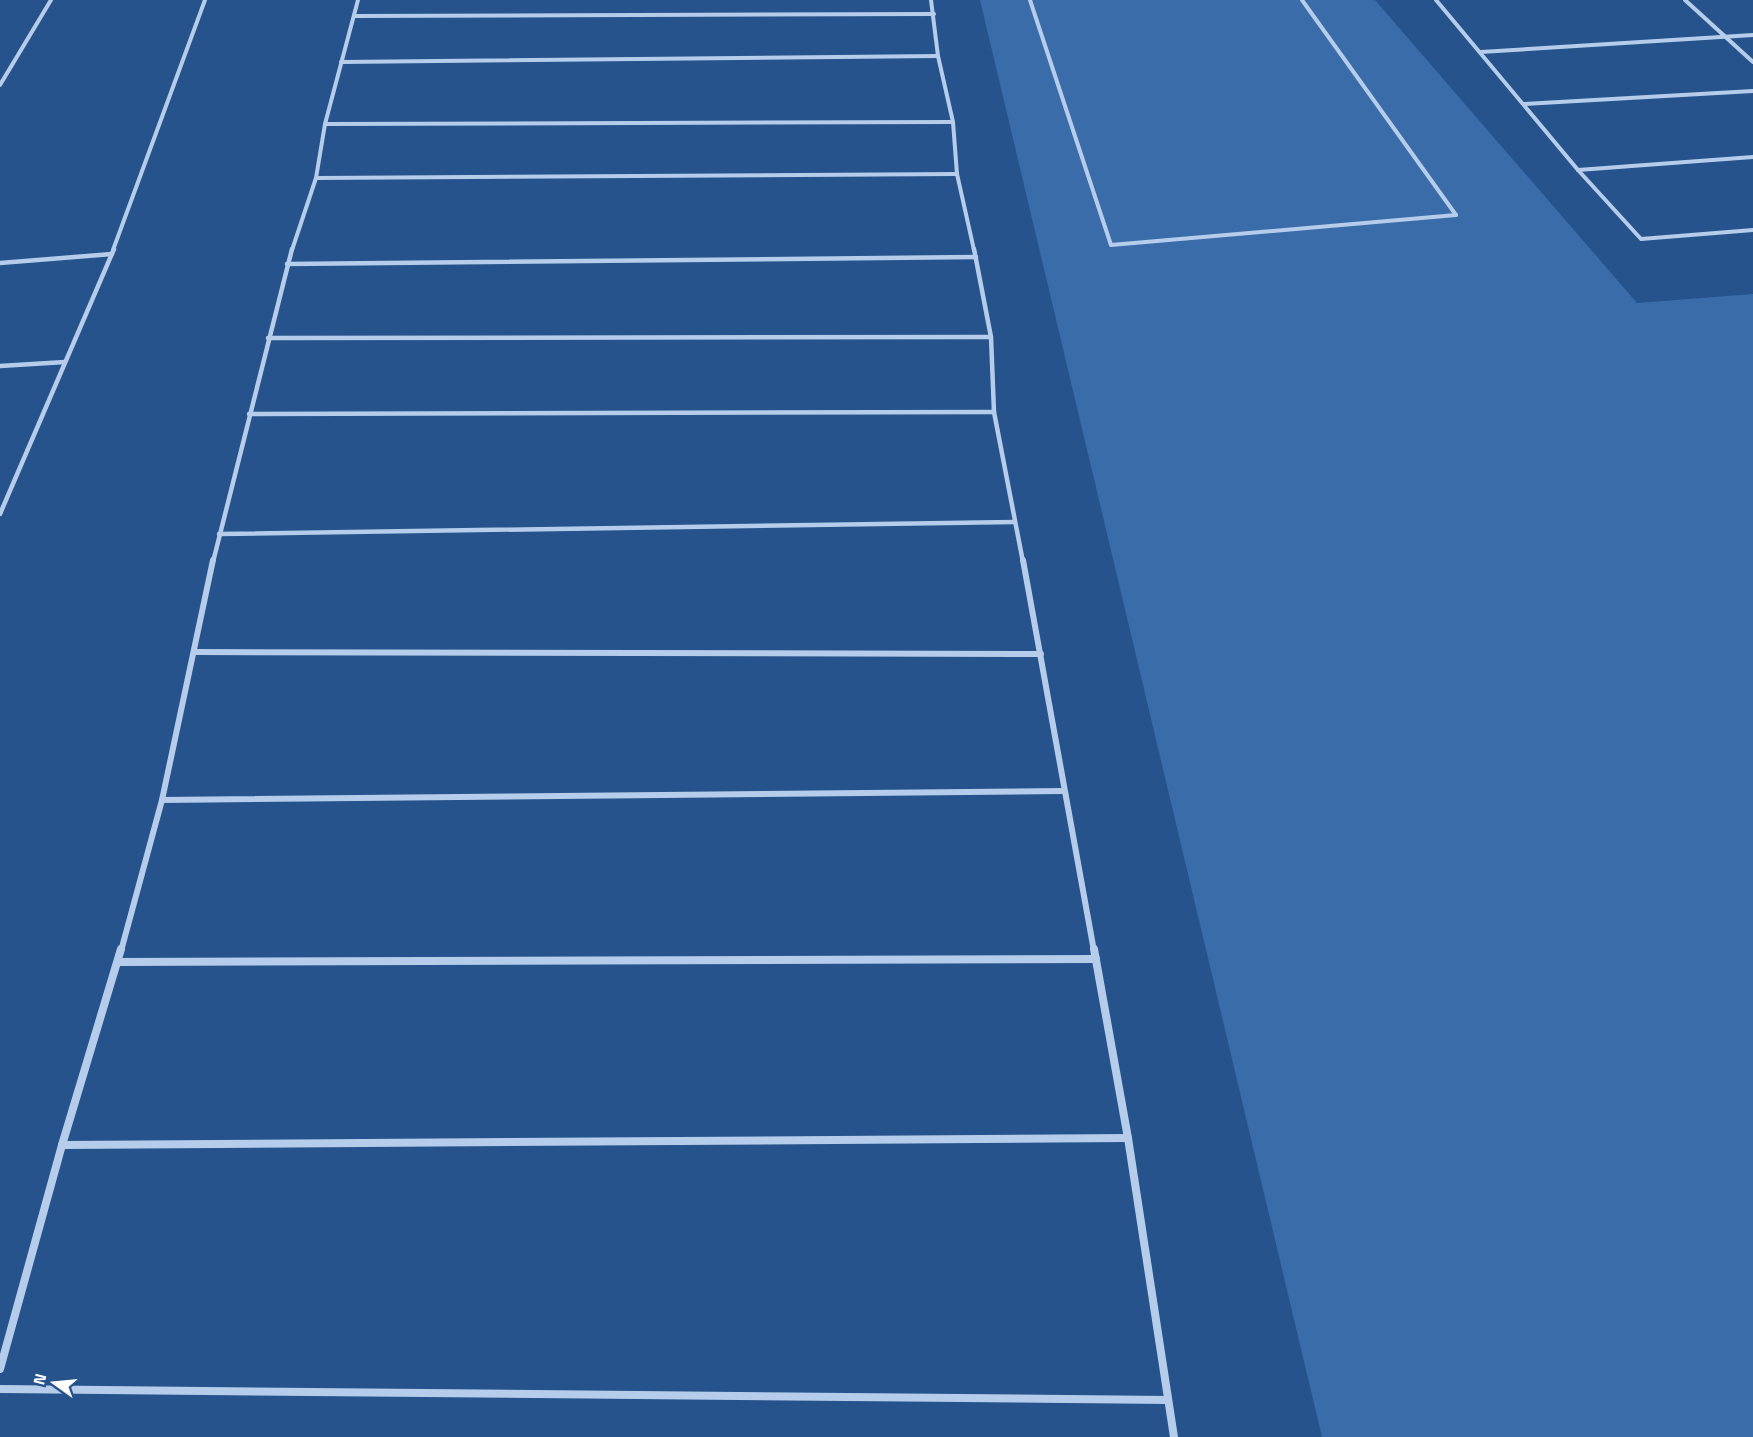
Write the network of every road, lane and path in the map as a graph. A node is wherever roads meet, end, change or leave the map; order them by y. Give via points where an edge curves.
1 (51, 0) edge
2 (205, 0) edge
3 (358, 0) edge
4 (931, 0) edge
5 (1030, 0) edge
6 (1302, 0) edge
7 (1436, 0) edge
8 (1684, 0) edge
9 (933, 14) junction
10 (354, 16) junction
11 (1753, 35) edge
12 (1724, 36) junction
13 (1481, 52) junction
14 (938, 56) junction
15 (341, 62) junction
16 (1753, 62) edge
17 (0, 85) edge
18 (1753, 91) edge
19 (1524, 104) junction
20 (953, 122) junction
21 (325, 124) junction
22 (1753, 157) edge
23 (1578, 170) junction
24 (957, 174) junction
25 (316, 178) junction
26 (1753, 230) edge
27 (112, 254) junction
28 (976, 256) junction
29 (0, 262) edge
30 (287, 264) junction
31 (991, 337) junction
32 (268, 338) junction
33 (65, 362) junction
34 (0, 366) edge
35 (994, 412) junction
36 (249, 414) junction
37 (2, 502) edge
38 (0, 514) edge
39 (1014, 522) junction
40 (219, 534) junction
41 (195, 651) junction
42 (1041, 654) junction
43 (1064, 790) junction
44 (162, 800) junction
45 (1096, 958) junction
46 (118, 962) junction
47 (1128, 1138) junction
48 (62, 1145) junction
49 (0, 1370) edge
50 (0, 1389) edge
51 (1168, 1400) junction
52 (1174, 1437) edge

1 - 17 street
2 - 27 street
3 - 10 street
4 - 9 street
5 - 6 street via 1111,245 1456,215
7 - 13 street
8 - 12 street
9 - 10 street
9 - 14 street
10 - 15 street
11 - 12 street
12 - 13 street
12 - 16 street
13 - 19 street
14 - 15 street
14 - 20 street
15 - 21 street
18 - 19 street
19 - 23 street
20 - 21 street
20 - 24 street
21 - 25 street
22 - 23 street
23 - 26 street via 1641,239
24 - 25 street
24 - 28 street
25 - 30 street
27 - 29 street
27 - 33 street
28 - 30 street
28 - 31 street
30 - 32 street
31 - 32 street
31 - 35 street
32 - 36 street
33 - 34 street
33 - 37 street
35 - 36 street
35 - 39 street
36 - 40 street
37 - 38 street
39 - 40 street
39 - 42 street
40 - 41 street
41 - 42 street
41 - 44 street
42 - 43 street
43 - 44 street
43 - 45 street
44 - 46 street
45 - 46 street
45 - 47 street
46 - 48 street
47 - 48 street
47 - 51 street
48 - 49 street
50 - 51 street
51 - 52 street

